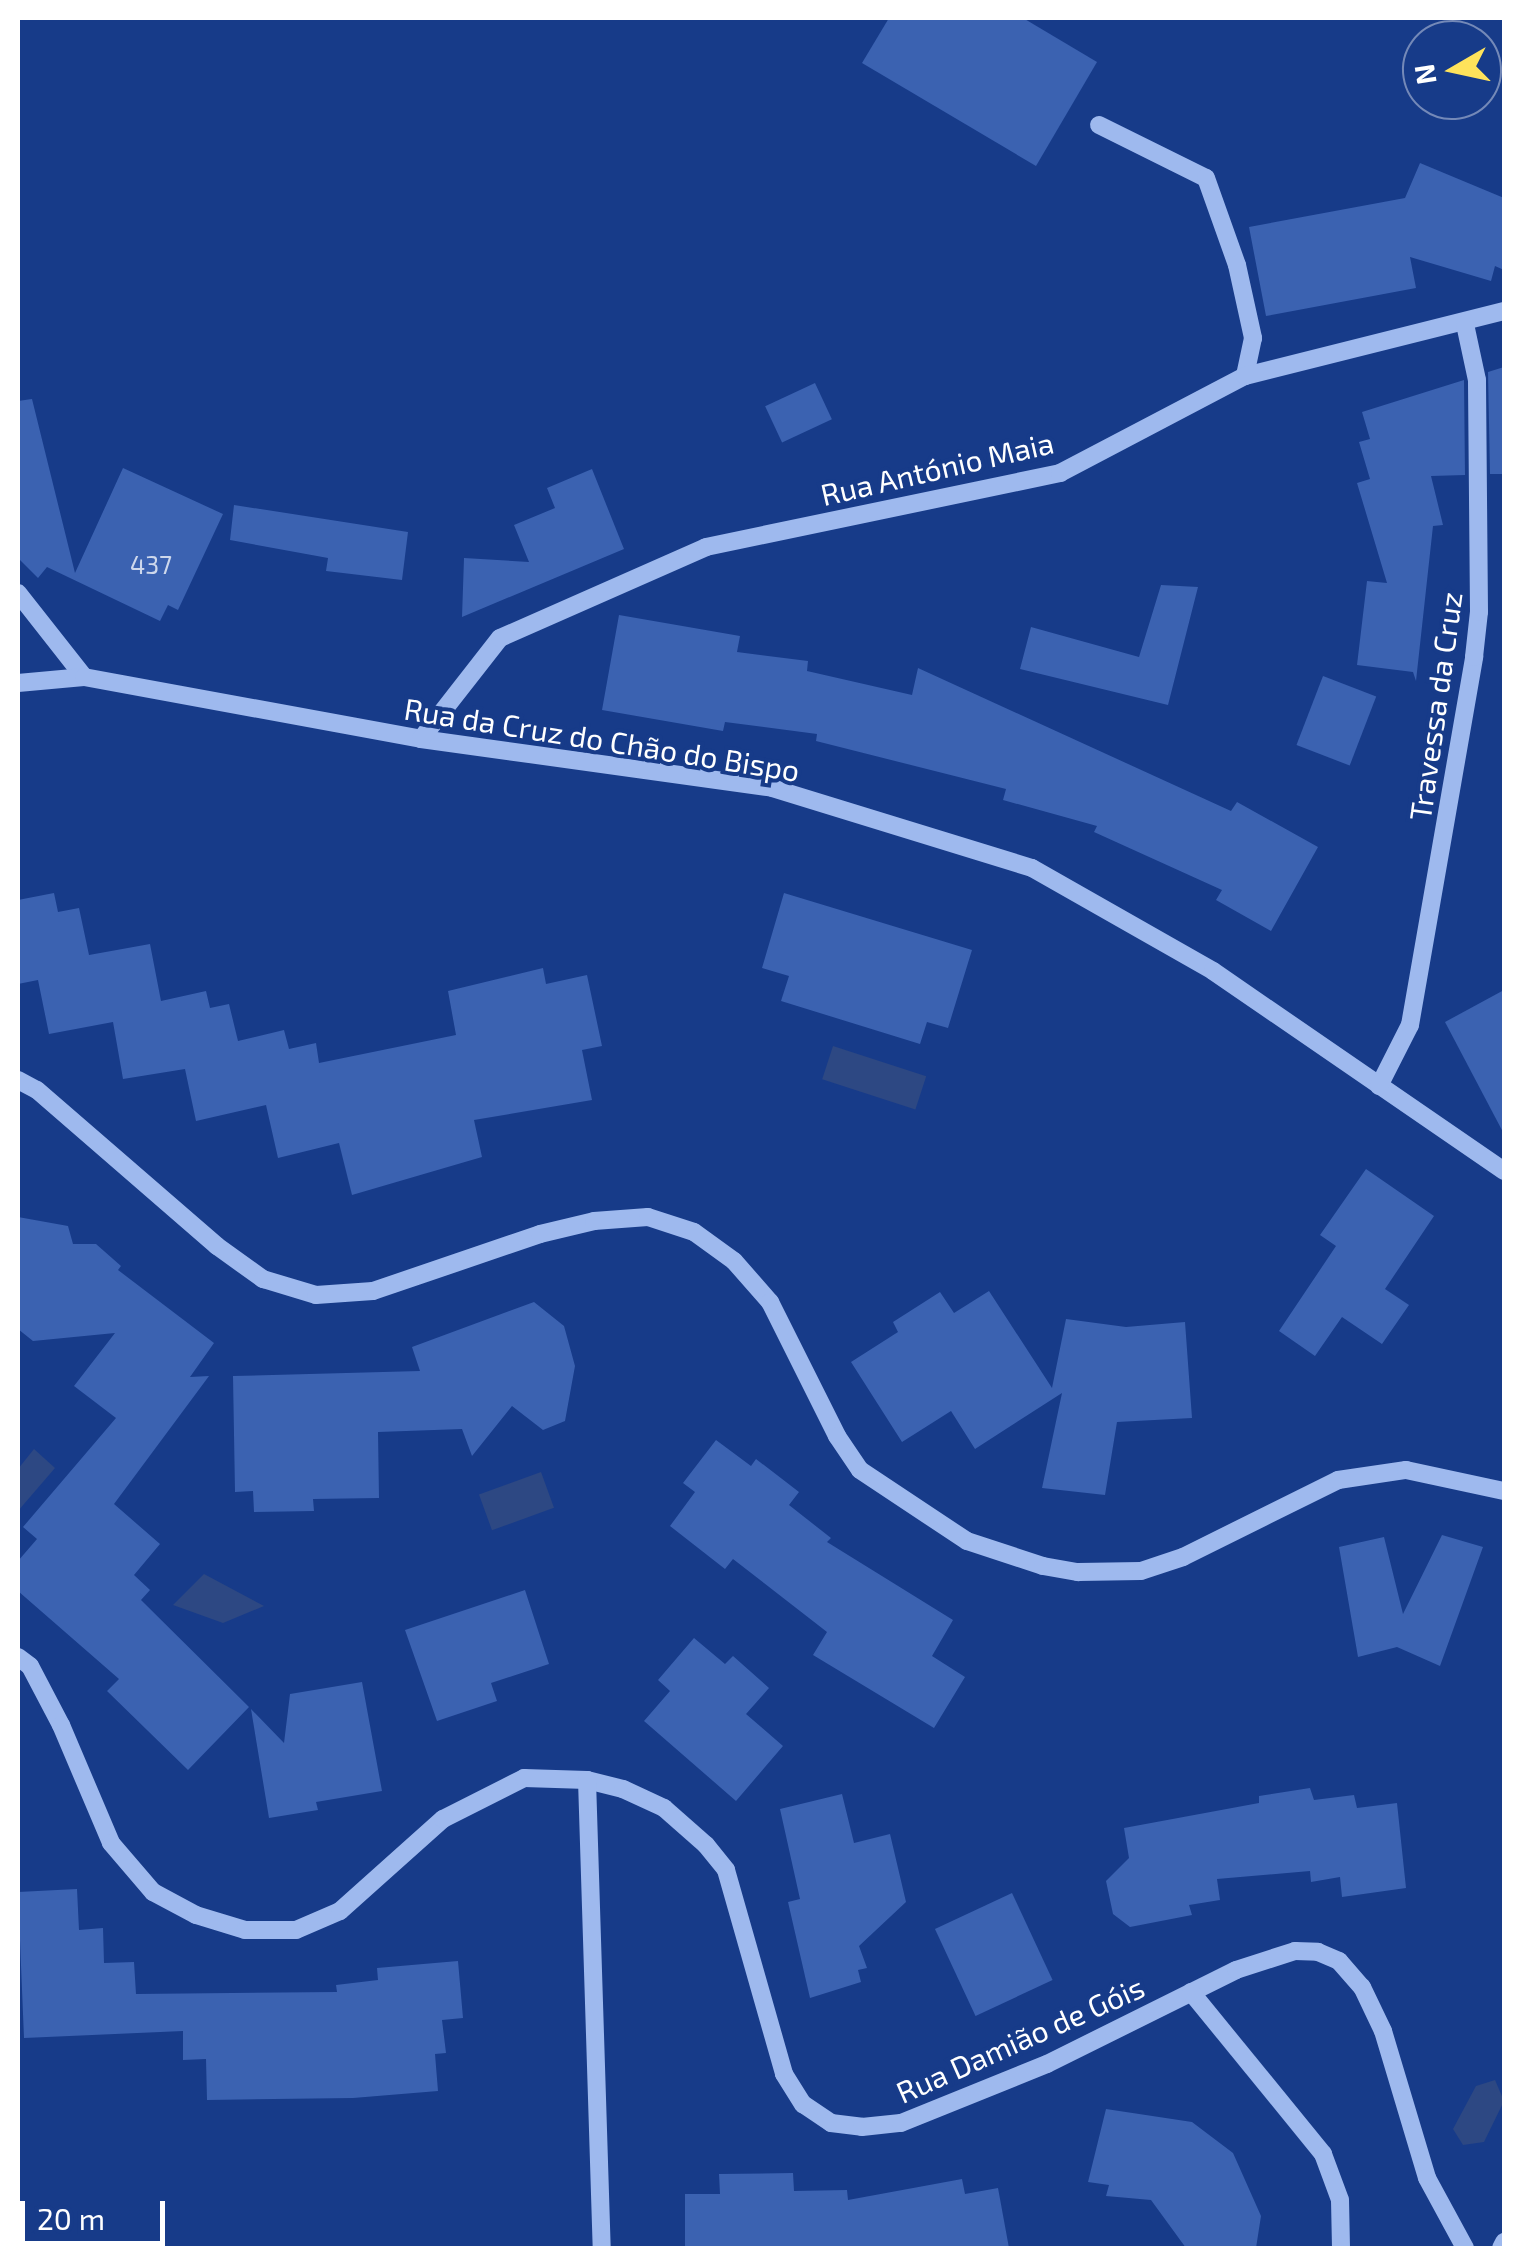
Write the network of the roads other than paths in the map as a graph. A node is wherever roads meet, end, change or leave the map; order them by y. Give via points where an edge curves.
1 (1099, 125) dead end
2 (1504, 311) edge
3 (1466, 324) junction
4 (1245, 376) junction
5 (18, 594) edge
6 (84, 677) junction
7 (18, 683) edge
8 (421, 738) junction
9 (18, 1080) edge
10 (1379, 1086) junction
11 (1504, 1171) edge
12 (1504, 1490) edge
13 (18, 1657) edge
14 (586, 1780) junction
15 (1191, 1992) junction
16 (602, 2248) edge
17 (1341, 2248) edge
18 (1465, 2248) edge

1 - 4 street via 1206,178 1237,265 1253,338
2 - 3 street, Rua António Maia
3 - 4 street, Rua António Maia
3 - 10 street, Travessa da Cruz via 1477,380 1476,642 1410,1025
4 - 8 street, Rua António Maia via 1060,473 706,547 500,638
5 - 6 street
6 - 7 street, Rua da Cruz do Chão do Bispo
6 - 8 street, Rua da Cruz do Chão do Bispo
8 - 10 street, Rua da Cruz do Chão do Bispo via 772,788 1032,868 1213,970
9 - 12 street via 232,1257 263,1279 316,1295 374,1291 594,1222 648,1216 694,1232 734,1260 770,1302 836,1436 860,1470 968,1541 1043,1566 1141,1571 1183,1558 1338,1480 1406,1470
10 - 11 street, Rua da Cruz do Chão do Bispo
13 - 14 street, Rua Damião de Góis via 30,1666 61,1724 111,1843 153,1892 245,1930 296,1930 340,1911 442,1820 524,1778
14 - 15 street, Rua Damião de Góis via 664,1808 726,1870 784,2074 803,2104 831,2123 901,2123 1047,2064
14 - 16 street
15 - 17 street via 1324,2154 1340,2200
15 - 18 street, Rua Damião de Góis via 1295,1951 1338,1961 1362,1987 1383,2031 1427,2178

